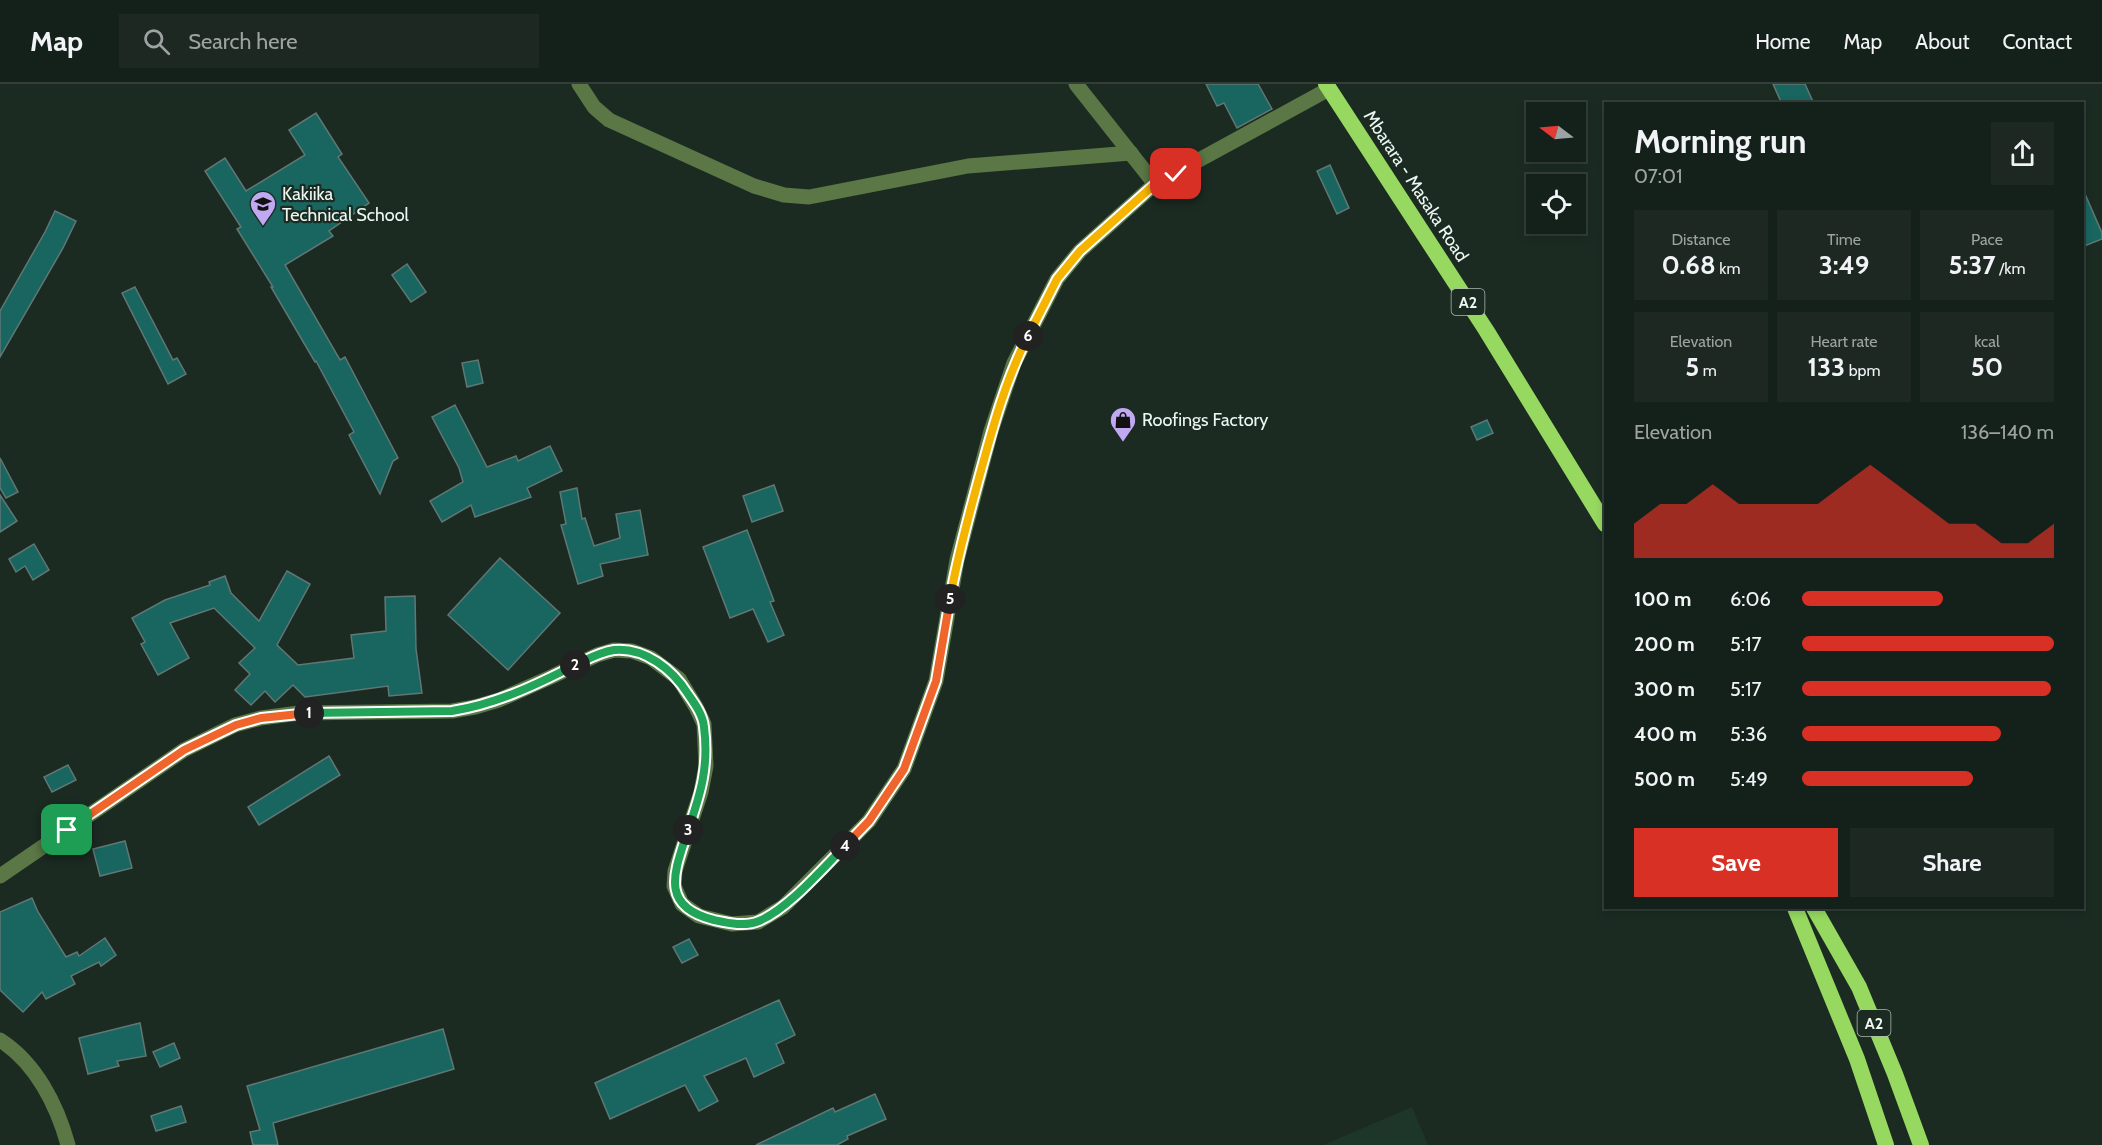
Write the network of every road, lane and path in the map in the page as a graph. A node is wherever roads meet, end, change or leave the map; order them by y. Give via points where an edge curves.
1 (579, 84) edge
2 (1076, 84) edge
3 (1328, 87) edge
4 (1131, 153) junction
5 (1155, 184) junction
6 (1604, 522) edge
7 (0, 876) edge
8 (1795, 909) edge
9 (1815, 909) edge
10 (0, 1040) edge
11 (68, 1145) edge
12 (1886, 1145) edge
13 (1921, 1145) edge

1 - 4 street via 594,107 609,120 754,186 784,195 808,197 968,166
2 - 4 street
3 - 5 street
3 - 6 highway, Mbarara - Masaka Road / A2 via 1486,330
4 - 5 street
5 - 7 street via 1080,251 1057,279 1014,363 957,560 936,681 904,769 869,821 783,907 758,922 732,924 699,916 682,904 674,886 675,871 701,792 706,766 704,724 679,679 651,658 632,651 614,650 597,655 475,707 452,711 299,713 236,725 184,750
8 - 12 highway, A2 via 1857,1059
9 - 13 highway, A2 via 1859,987
10 - 11 street via 15,1049 45,1087

